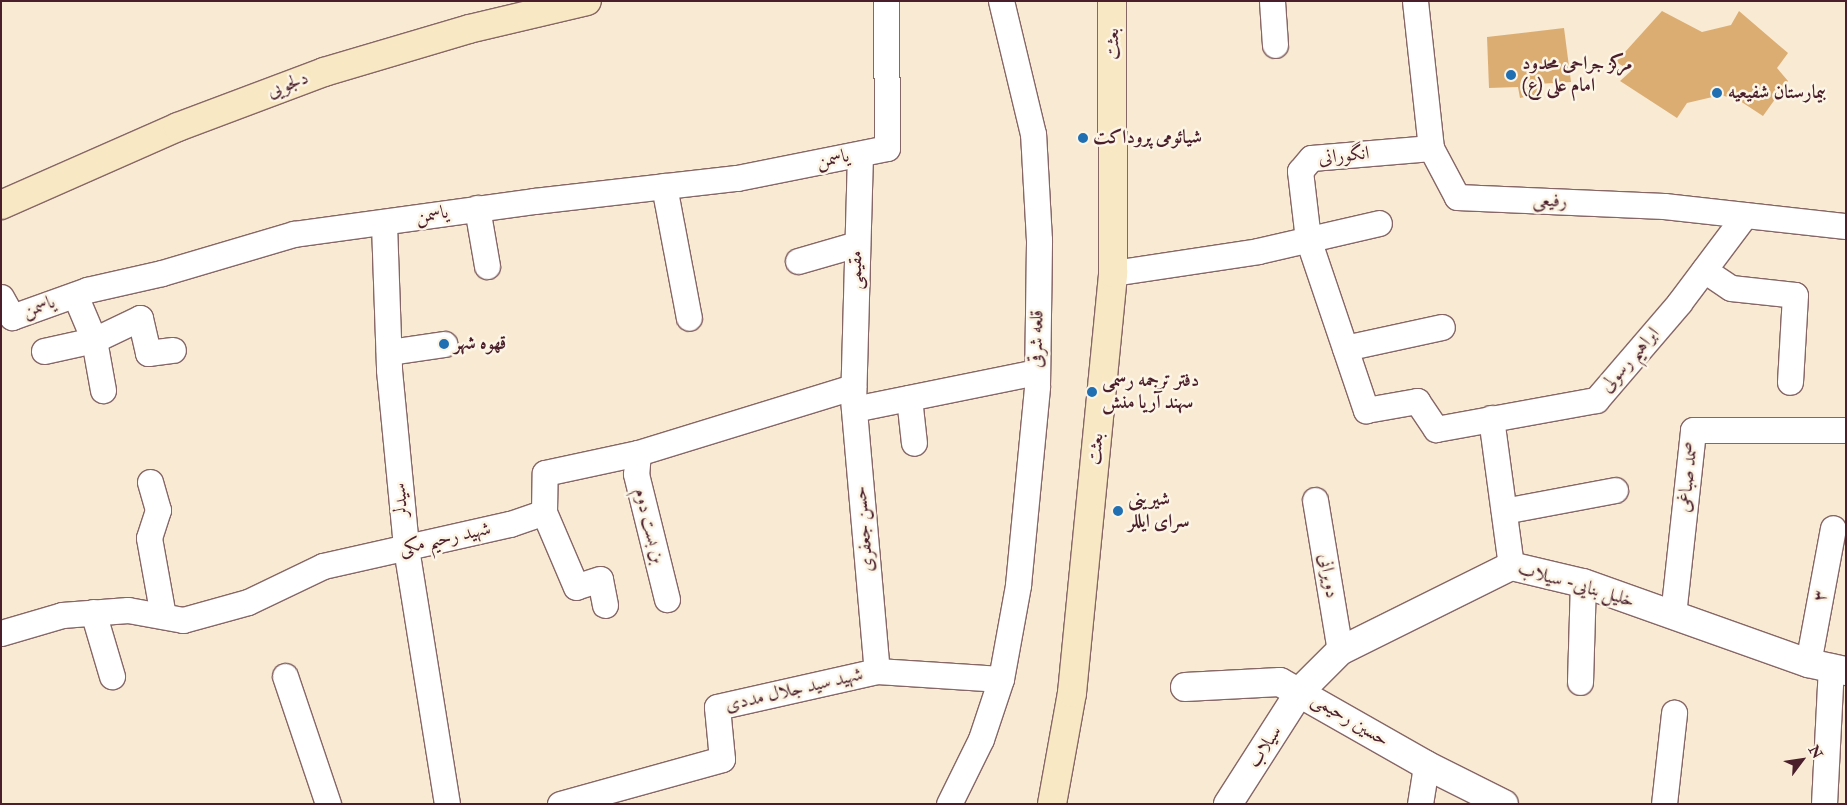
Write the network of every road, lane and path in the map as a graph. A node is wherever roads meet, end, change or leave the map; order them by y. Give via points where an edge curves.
1 (588, 1) edge
2 (886, 1) edge
3 (1001, 1) edge
4 (1112, 1) edge
5 (1272, 1) edge
6 (1415, 1) edge
7 (1275, 45) dead end
8 (1431, 148) junction
9 (860, 154) junction
10 (664, 186) junction
11 (1, 205) edge
12 (477, 208) junction
13 (1745, 215) junction
14 (1379, 222) dead end
15 (384, 224) junction
16 (1846, 226) edge
17 (1308, 239) junction
18 (857, 244) junction
19 (798, 261) dead end
20 (487, 266) dead end
21 (1704, 270) junction
22 (1113, 273) junction
23 (74, 295) junction
24 (5, 311) edge
25 (689, 318) dead end
26 (1442, 327) dead end
27 (94, 340) junction
28 (444, 344) dead end
29 (1345, 348) junction
30 (173, 350) dead end
31 (44, 351) dead end
32 (389, 352) junction
33 (1036, 372) junction
34 (1790, 382) dead end
35 (103, 390) dead end
36 (854, 398) junction
37 (909, 398) junction
38 (1491, 418) junction
39 (1436, 429) joint
40 (1846, 430) edge
41 (914, 443) dead end
42 (638, 453) junction
43 (150, 482) dead end
44 (1615, 490) dead end
45 (1315, 500) dead end
46 (1504, 511) junction
47 (544, 512) junction
48 (1833, 528) dead end
49 (406, 548) junction
50 (1511, 566) junction
51 (1583, 583) junction
52 (667, 599) dead end
53 (605, 605) dead end
54 (93, 612) junction
55 (1673, 614) junction
56 (162, 616) junction
57 (1, 633) edge
58 (1340, 651) junction
59 (1828, 668) edge
60 (877, 671) junction
61 (112, 676) dead end
62 (285, 676) dead end
63 (1001, 679) junction
64 (1580, 682) dead end
65 (1185, 687) dead end
66 (1301, 690) junction
67 (1674, 713) dead end
68 (1426, 765) junction
69 (1468, 795) edge
70 (613, 797) edge
71 (328, 804) edge
72 (447, 804) edge
73 (560, 804) edge
74 (949, 804) edge
75 (1052, 804) edge
76 (1228, 804) edge
77 (1420, 804) edge
78 (1504, 804) edge
79 (1664, 804) edge
80 (1824, 804) edge

1 - 11 main road, دلجویی via 469,29 324,72 178,127
2 - 9 street, یاسمن via 887,148
3 - 33 street, قلعه شرقی via 1033,134 1038,240
4 - 22 main road, بعثت
5 - 7 street
6 - 8 street, رفیعی
8 - 13 street, رفیعی via 1457,197 1664,206
8 - 17 street, انگورانی via 1311,158 1300,171
9 - 10 street, یاسمن via 737,178
9 - 18 street, مقیمی
10 - 12 street, یاسمن
10 - 25 street
12 - 15 street, یاسمن
12 - 20 street
13 - 16 street, رفیعی
13 - 21 street, ابراهیم رسولی
14 - 17 street
15 - 23 street, یاسمن via 294,234
15 - 32 street, سیدلر
17 - 22 street via 1258,251
17 - 29 street, انگورانی
18 - 19 street
18 - 36 street, مقیمی
21 - 34 street via 1731,288 1795,295
21 - 38 street, ابراهیم رسولی via 1596,400
22 - 75 main road, بعثت via 1072,693
23 - 24 street, یاسمن
23 - 27 street
26 - 29 street
27 - 30 street via 140,318 148,352
27 - 31 street
27 - 35 street
28 - 32 street
29 - 39 street, انگورانی via 1366,410 1417,402
32 - 49 street, سیدلر
33 - 37 street
33 - 63 street, قلعه شرقی via 1018,585
36 - 37 street
36 - 42 street
36 - 60 street, حسن جعفری
37 - 41 street
38 - 39 street, ابراهیم رسولی
38 - 46 street
40 - 55 street, صمد صباغی via 1693,430
42 - 47 street via 545,473
42 - 52 street, بن بست دوم via 636,474
43 - 56 street via 158,510 149,538
44 - 46 street
45 - 58 street, دویرانی
46 - 50 street
47 - 49 street, شهید رحیم مکی via 510,524
47 - 53 street via 576,587 600,578
48 - 59 street, ۳
49 - 56 street, شهید رحیم مکی via 323,566 248,602 183,620
49 - 72 street, سیدلر
50 - 51 street, خلیل بنایی- سیلاب
50 - 58 street, خلیل بنایی- سیلاب
51 - 55 street, خلیل بنایی- سیلاب
51 - 64 street
54 - 56 street, شهید رحیم مکی via 128,610
54 - 57 street, شهید رحیم مکی via 62,615
54 - 61 street
55 - 59 street, خلیل بنایی- سیلاب
58 - 66 street, خلیل بنایی- سیلاب
59 - 80 street, ۳
60 - 63 street, شهید سید جلال مددی
60 - 70 street, شهید سید جلال مددی via 717,707 722,759
62 - 71 street
63 - 74 street, قلعه شرقی via 980,739
65 - 66 street, حسین رحیمی via 1280,682
66 - 68 street, حسین رحیمی
66 - 76 street, سیلاب
67 - 79 street
68 - 69 street, حسین رحیمی
68 - 77 street
69 - 78 street, حسین رحیمی
70 - 73 street, شهید سید جلال مددی

